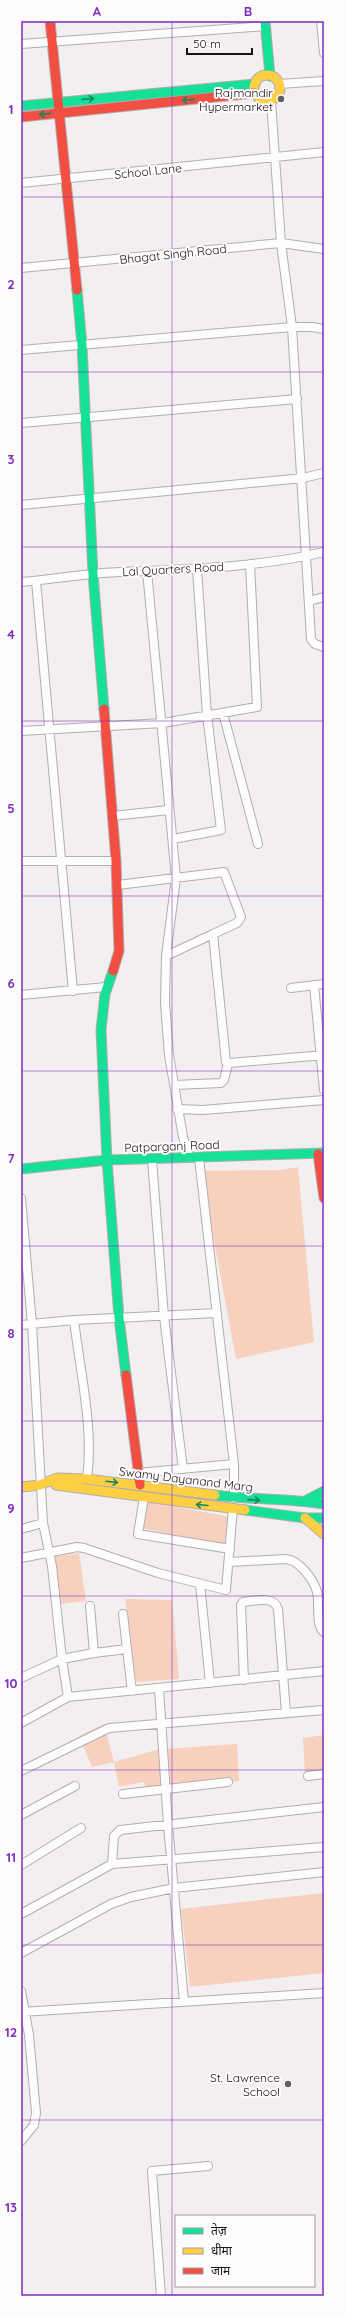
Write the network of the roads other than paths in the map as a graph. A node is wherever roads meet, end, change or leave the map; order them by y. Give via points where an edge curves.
1 (50, 21) edge
2 (321, 21) edge
3 (266, 24) edge
4 (52, 42) junction
5 (21, 44) edge
6 (324, 53) edge
7 (270, 76) junction
8 (324, 81) edge
9 (279, 84) junction
10 (255, 88) junction
11 (271, 101) junction
12 (58, 102) junction
13 (21, 106) edge
14 (59, 112) junction
15 (21, 117) edge
16 (324, 152) edge
17 (275, 157) junction
18 (67, 179) junction
19 (21, 183) edge
20 (281, 243) junction
21 (324, 249) edge
22 (74, 263) junction
23 (21, 268) edge
24 (292, 327) junction
25 (324, 329) edge
26 (82, 345) junction
27 (21, 350) edge
28 (297, 399) junction
29 (85, 417) junction
30 (21, 423) edge
31 (324, 474) edge
32 (303, 478) junction
33 (89, 498) junction
34 (21, 505) edge
35 (324, 552) edge
36 (306, 556) junction
37 (250, 564) junction
38 (197, 569) junction
39 (146, 571) junction
40 (93, 574) junction
41 (36, 581) junction
42 (21, 582) edge
43 (324, 598) edge
44 (309, 601) junction
45 (324, 647) edge
46 (224, 713) junction
47 (207, 715) junction
48 (163, 723) junction
49 (106, 726) junction
50 (50, 728) junction
51 (21, 731) edge
52 (168, 810) junction
53 (112, 816) junction
54 (173, 839) junction
55 (258, 844) dead end
56 (21, 861) edge
57 (61, 861) junction
58 (116, 861) junction
59 (176, 878) junction
60 (118, 885) junction
61 (213, 934) junction
62 (166, 956) junction
63 (324, 984) edge
64 (314, 985) junction
65 (106, 988) junction
66 (291, 988) dead end
67 (73, 991) junction
68 (21, 995) edge
69 (322, 1056) edge
70 (228, 1063) junction
71 (174, 1086) junction
72 (324, 1090) edge
73 (324, 1100) edge
74 (177, 1109) junction
75 (321, 1153) edge
76 (194, 1158) junction
77 (152, 1159) junction
78 (107, 1160) junction
79 (21, 1169) edge
80 (21, 1198) edge
81 (324, 1198) edge
82 (216, 1313) junction
83 (164, 1317) junction
84 (120, 1318) junction
85 (74, 1320) junction
86 (32, 1324) junction
87 (21, 1325) edge
88 (234, 1464) junction
89 (183, 1469) junction
90 (138, 1472) junction
91 (87, 1479) junction
92 (43, 1484) junction
93 (140, 1485) junction
94 (21, 1487) edge
95 (324, 1491) edge
96 (144, 1497) junction
97 (234, 1498) junction
98 (305, 1501) junction
99 (324, 1504) edge
100 (233, 1508) junction
101 (305, 1518) junction
102 (324, 1518) edge
103 (43, 1523) junction
104 (21, 1530) edge
105 (324, 1534) edge
106 (230, 1549) junction
107 (49, 1554) junction
108 (21, 1558) edge
109 (230, 1562) junction
110 (200, 1584) junction
111 (90, 1606) dead end
112 (123, 1614) dead end
113 (324, 1632) edge
114 (127, 1649) junction
115 (94, 1653) junction
116 (62, 1659) junction
117 (324, 1671) edge
118 (283, 1675) junction
119 (21, 1678) edge
120 (244, 1680) junction
121 (210, 1684) junction
122 (159, 1689) junction
123 (132, 1691) junction
124 (68, 1698) junction
125 (324, 1710) edge
126 (286, 1713) junction
127 (162, 1722) junction
128 (21, 1723) edge
129 (21, 1772) edge
130 (324, 1774) edge
131 (308, 1776) dead end
132 (228, 1782) dead end
133 (75, 1786) dead end
134 (166, 1790) junction
135 (123, 1794) dead end
136 (324, 1807) edge
137 (21, 1814) edge
138 (168, 1825) junction
139 (81, 1828) dead end
140 (324, 1847) edge
141 (173, 1858) junction
142 (112, 1864) junction
143 (21, 1866) edge
144 (324, 1872) edge
145 (174, 1888) junction
146 (21, 1914) edge
147 (21, 1953) edge
148 (21, 1991) edge
149 (324, 1993) edge
150 (184, 2001) junction
151 (24, 2012) edge
152 (21, 2141) edge
153 (208, 2166) dead end
154 (161, 2296) edge

1 - 4 street
2 - 6 street
3 - 4 street
3 - 7 street
4 - 5 street
4 - 12 street
7 - 9 street
7 - 10 street via 261,76
8 - 9 street
9 - 11 street via 279,92
10 - 11 street via 263,101
12 -> 10 street
10 -> 14 street
11 - 17 street
12 - 13 street
12 - 14 street
14 -> 15 street
14 - 18 street
16 - 17 street, School Lane
17 - 18 street, School Lane
17 - 20 street
18 - 19 street, School Lane
18 - 22 street
20 - 21 street, Bhagat Singh Road
20 - 22 street, Bhagat Singh Road
20 - 24 street
22 - 23 street, Bhagat Singh Road
22 - 26 street
24 - 25 street
24 - 26 street
24 - 28 street
26 - 27 street
26 - 29 street
28 - 29 street
28 - 32 street
29 - 30 street
29 - 33 street
31 - 32 street
32 - 33 street
32 - 36 street
33 - 34 street
33 - 40 street
35 - 36 street, Lal Quarters Road
36 - 37 street, Lal Quarters Road
36 - 44 street
37 - 38 street, Lal Quarters Road
37 - 46 street via 258,704 254,708
38 - 39 street, Lal Quarters Road
38 - 47 street
39 - 40 street, Lal Quarters Road
39 - 48 street
40 - 41 street, Lal Quarters Road
40 - 49 street
41 - 42 street, Lal Quarters Road
41 - 50 street
43 - 44 street
44 - 45 street via 311,639 314,644
46 - 47 street
46 - 55 street
47 - 48 street
47 - 54 street via 221,830
48 - 49 street
48 - 52 street
49 - 50 street
49 - 53 street
50 - 51 street
50 - 57 street
52 - 53 street
52 - 54 street
53 - 58 street
54 - 59 street
56 - 57 street
57 - 58 street
57 - 67 street
58 - 60 street
59 - 60 street
59 - 61 street via 224,872 241,917 237,923
59 - 62 street
60 - 65 street via 118,957
61 - 62 street
61 - 70 street via 225,1059
62 - 71 street via 165,1003
63 - 64 street
64 - 66 street
64 - 69 street
65 - 67 street
65 - 78 street via 101,1030
67 - 68 street
69 - 70 street
69 - 72 street
70 - 71 street via 221,1083
71 - 74 street
73 - 74 street via 203,1110
74 - 76 street
75 - 76 street, Patparganj Road
75 - 81 street
76 - 77 street, Patparganj Road
76 - 82 street
77 - 78 street, Patparganj Road
77 - 83 street
78 - 79 street, Patparganj Road
78 - 84 street
80 - 86 street
82 - 83 street
82 - 88 street
83 - 84 street
83 - 89 street
84 - 85 street
84 - 90 street
85 - 86 street
85 - 91 street via 89,1426 91,1454
86 - 87 street
86 - 92 street
88 - 89 street
88 - 97 street
89 - 90 street
90 - 93 street
91 - 92 street, Swamy Dayanand Marg via 57,1478
91 -> 93 street, Swamy Dayanand Marg
92 - 94 street, Swamy Dayanand Marg
92 - 96 street, Swamy Dayanand Marg
92 - 103 street
93 - 97 street, Swamy Dayanand Marg
95 - 98 street
100 -> 96 street, Swamy Dayanand Marg
96 - 106 street via 138,1534
97 -> 98 street, Swamy Dayanand Marg
98 - 99 street, Swamy Dayanand Marg
100 - 101 street, Swamy Dayanand Marg
100 - 106 street
101 - 102 street, Swamy Dayanand Marg
101 - 105 street
103 - 104 street
103 - 107 street
106 - 109 street
107 - 108 street
107 - 110 street via 77,1547
107 - 116 street
109 - 110 street via 227,1589
109 - 113 street via 292,1560 303,1569 316,1590 320,1627
110 - 121 street
111 - 115 street
112 - 114 street
114 - 115 street
114 - 123 street
115 - 116 street
116 - 119 street
116 - 124 street
117 - 118 street
118 - 120 street
118 - 120 street via 277,1606 260,1600 243,1602 241,1605
118 - 126 street
120 - 121 street
121 - 122 street
122 - 123 street
122 - 127 street
123 - 124 street
124 - 128 street
125 - 126 street
126 - 127 street
127 - 129 street via 109,1728
127 - 134 street
130 - 131 street
132 - 134 street
133 - 137 street
134 - 135 street
134 - 138 street
136 - 138 street
138 - 141 street
138 - 142 street via 116,1832 112,1845
139 - 143 street
140 - 141 street
141 - 142 street
141 - 145 street
142 - 146 street
144 - 145 street
145 - 147 street via 115,1902
145 - 150 street
148 - 151 street
149 - 150 street
150 - 151 street
151 - 152 street via 31,2049 36,2119
153 - 154 street via 152,2171

